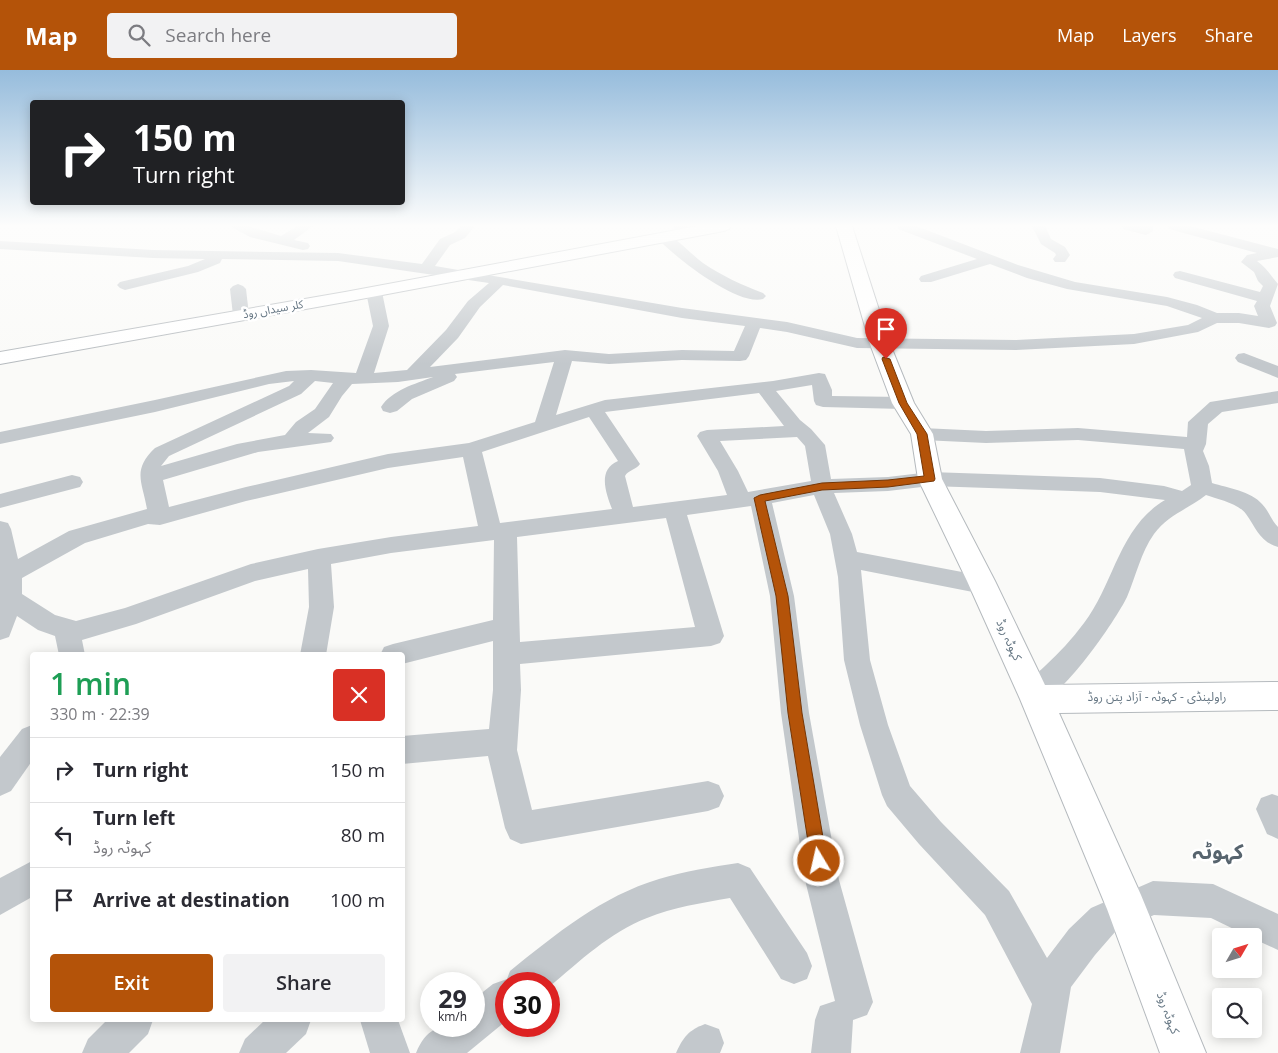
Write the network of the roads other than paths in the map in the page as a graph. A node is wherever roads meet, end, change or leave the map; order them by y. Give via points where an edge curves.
1 (182, 272) edge
2 (449, 272) edge
3 (478, 272) edge
4 (708, 272) edge
5 (858, 272) edge
6 (950, 272) edge
7 (1023, 272) edge
8 (1027, 272) edge
9 (1261, 272) edge
10 (466, 274) junction
11 (1180, 275) dead end
12 (926, 279) dead end
13 (500, 280) junction
14 (126, 285) dead end
15 (238, 288) dead end
16 (1058, 290) dead end
17 (1271, 290) edge
18 (374, 292) junction
19 (758, 296) dead end
20 (241, 315) junction
21 (1214, 318) junction
22 (755, 322) junction
23 (1273, 325) edge
24 (880, 344) junction
25 (565, 355) junction
26 (0, 358) edge
27 (1244, 358) dead end
28 (464, 367) junction
29 (413, 374) junction
30 (1278, 374) edge
31 (311, 375) junction
32 (355, 379) junction
33 (764, 388) junction
34 (1278, 397) edge
35 (903, 403) junction
36 (390, 407) dead end
37 (593, 409) junction
38 (543, 427) junction
39 (802, 431) junction
40 (922, 434) junction
41 (0, 438) edge
42 (324, 438) dead end
43 (292, 439) junction
44 (1196, 444) junction
45 (471, 449) junction
46 (152, 476) junction
47 (930, 479) junction
48 (72, 482) dead end
49 (822, 486) junction
50 (1194, 493) junction
51 (750, 499) junction
52 (0, 501) edge
53 (674, 508) junction
54 (625, 515) junction
55 (160, 517) junction
56 (0, 529) edge
57 (1274, 530) edge
58 (498, 532) junction
59 (318, 558) junction
60 (847, 560) junction
61 (6, 583) edge
62 (983, 585) junction
63 (67, 628) junction
64 (0, 630) edge
65 (506, 640) junction
66 (71, 652) edge
67 (314, 652) edge
68 (405, 653) edge
69 (1034, 696) junction
70 (1278, 696) edge
71 (503, 740) junction
72 (30, 741) edge
73 (405, 750) edge
74 (0, 781) edge
75 (708, 796) dead end
76 (30, 879) edge
77 (0, 898) edge
78 (1127, 909) junction
79 (1278, 932) edge
80 (794, 966) dead end
81 (539, 972) edge
82 (1051, 1002) junction
83 (495, 1006) edge
84 (485, 1014) edge
85 (132, 1022) edge
86 (290, 1022) edge
87 (380, 1022) edge
88 (839, 1025) edge
89 (456, 1037) edge
90 (102, 1053) edge
91 (259, 1053) edge
92 (390, 1053) edge
93 (436, 1053) edge
94 (1040, 1053) edge
95 (1183, 1053) edge

1 - 14 street
2 - 10 street
3 - 10 main road, کلر سیداں روڈ
4 - 19 street
5 - 24 main road, کہوٹہ روڈ
6 - 12 street
7 - 16 street
8 - 21 street via 1072,286 1183,306
9 - 17 street
10 - 13 street
10 - 18 main road, کلر سیداں روڈ
11 - 17 street
13 - 22 street via 682,313
13 - 29 street via 474,304 452,334
15 - 20 street
17 - 23 street via 1262,306
18 - 20 main road, کلر سیداں روڈ
18 - 32 street via 381,326
20 - 26 main road, کلر سیداں روڈ
21 - 23 street via 1239,318
21 - 24 street via 1192,329 1134,339 1016,345
22 - 24 street via 857,343
22 - 25 street via 740,356 609,359
24 - 35 main road, کہوٹہ روڈ
25 - 28 street
25 - 38 street
27 - 30 street
28 - 29 street
28 - 36 street via 452,376 405,395
29 - 32 street
31 - 32 street
31 - 41 street via 269,379
31 - 46 street via 295,390 162,452 152,462
32 - 43 street via 334,393 322,412
33 - 35 street via 819,378 823,401
33 - 37 street
33 - 39 street
34 - 44 street via 1217,406 1198,422
35 - 40 main road, کہوٹہ روڈ
37 - 38 street
37 - 54 street via 630,464 617,470 614,480
38 - 45 street
39 - 49 street via 815,445
39 - 51 street via 707,436
40 - 44 street via 1017,437 1078,434
40 - 47 main road, کہوٹہ روڈ
42 - 43 street
43 - 46 street via 228,452
44 - 50 street via 1193,452 1199,466
45 - 55 street via 388,461
45 - 58 street
46 - 55 street
47 - 49 street
47 - 50 street via 1100,485 1164,494
47 - 62 main road, کہوٹہ روڈ
48 - 52 street
49 - 51 street
49 - 60 street via 842,534
50 - 57 street via 1232,496 1256,511 1260,521
50 - 69 street via 1155,518 1139,541 1109,607 1092,632
51 - 53 street
51 - 88 street via 782,596 795,713 822,880
53 - 54 street
53 - 65 street via 712,636
54 - 58 street
55 - 61 street via 148,516 77,538
56 - 61 street
58 - 59 street
58 - 65 street
59 - 63 street via 251,573 127,618 76,631
59 - 67 street via 322,574 322,622
60 - 62 street
60 - 82 street via 857,660 874,725 898,795 997,903
61 - 63 street via 47,623
61 - 64 street
62 - 69 main road, کہوٹہ روڈ
63 - 66 street
65 - 68 street
65 - 71 street
69 - 70 main road, راولپنڈی - کہوٹہ - آزاد پتن روڈ
69 - 78 main road, کہوٹہ روڈ
71 - 73 street
71 - 75 street via 502,750 521,828
72 - 74 street
76 - 77 street
78 - 79 street via 1153,898 1213,901
78 - 82 street via 1103,920 1082,942 1053,981
78 - 95 main road, کہوٹہ روڈ
80 - 81 street via 738,880 680,890 633,906 596,928
82 - 94 street
83 - 84 street
85 - 90 street
86 - 91 street
87 - 92 street
89 - 93 street

